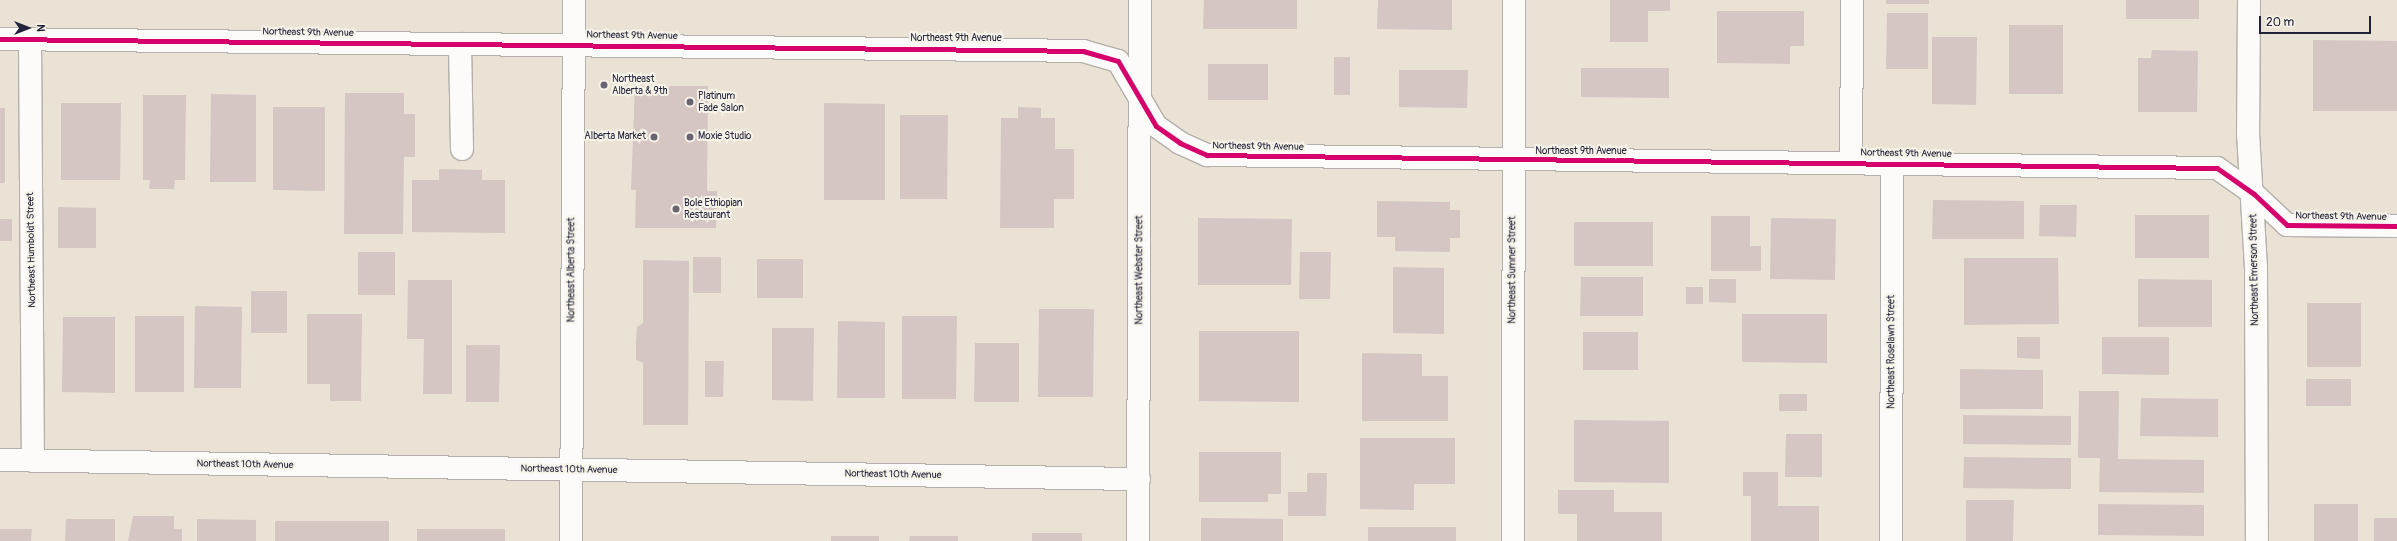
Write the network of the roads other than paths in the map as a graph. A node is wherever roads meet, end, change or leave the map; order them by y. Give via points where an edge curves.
1 (574, 0) edge
2 (1140, 0) edge
3 (1514, 0) edge
4 (1852, 0) edge
5 (2249, 0) edge
6 (0, 39) edge
7 (30, 40) junction
8 (460, 44) junction
9 (574, 44) junction
10 (1140, 95) junction
11 (462, 149) dead end
12 (1513, 160) junction
13 (1852, 162) junction
14 (1892, 163) junction
15 (2254, 194) junction
16 (2397, 226) edge
17 (0, 460) edge
18 (33, 461) junction
19 (571, 470) junction
20 (1139, 479) junction
21 (571, 541) edge
22 (1138, 541) edge
23 (1513, 541) edge
24 (1891, 541) edge
25 (2257, 541) edge

1 - 9 street, Northeast Alberta Street
2 - 10 street, Northeast Webster Street
3 - 12 street, Northeast Sumner Street
4 - 13 street
5 - 15 street, Northeast Emerson Street via 2248,133
6 - 7 street, Northeast 9th Avenue
7 - 8 street, Northeast 9th Avenue
7 - 18 street, Northeast Humboldt Street
8 - 9 street, Northeast 9th Avenue
8 - 11 street
9 - 10 street, Northeast 9th Avenue via 1083,50 1118,61
9 - 19 street, Northeast Alberta Street
10 - 12 street, Northeast 9th Avenue via 1156,126 1180,143 1207,155
10 - 20 street, Northeast Webster Street
12 - 13 street, Northeast 9th Avenue
12 - 23 street, Northeast Sumner Street
13 - 14 street, Northeast 9th Avenue
14 - 15 street, Northeast 9th Avenue via 2217,168
14 - 24 street, Northeast Roselawn Street
15 - 16 street, Northeast 9th Avenue via 2287,225
15 - 25 street, Northeast Emerson Street
17 - 18 street, Northeast 10th Avenue
18 - 19 street, Northeast 10th Avenue
19 - 20 street, Northeast 10th Avenue
19 - 21 street, Northeast Alberta Street
20 - 22 street, Northeast Webster Street

